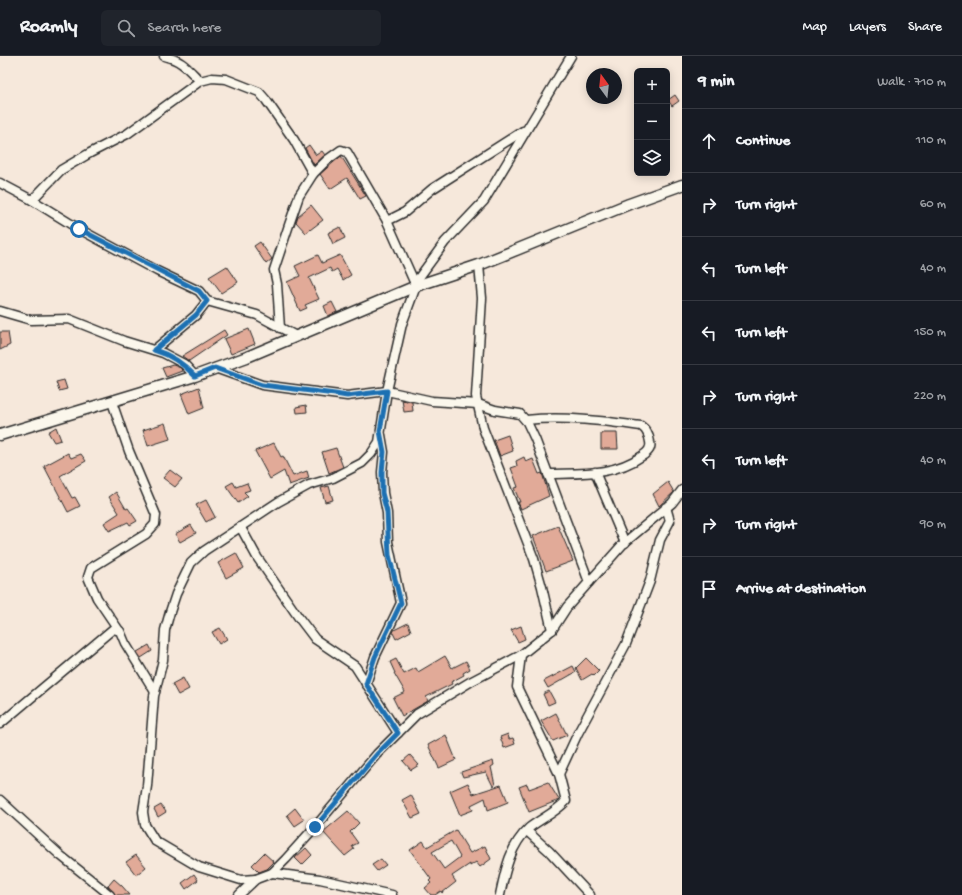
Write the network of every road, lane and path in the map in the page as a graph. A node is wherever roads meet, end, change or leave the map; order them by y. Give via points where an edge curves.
1 (164, 56) edge
2 (571, 56) edge
3 (200, 81) junction
4 (527, 129) junction
5 (313, 174) junction
6 (0, 183) edge
7 (682, 185) edge
8 (32, 200) junction
9 (387, 221) junction
10 (479, 265) junction
11 (415, 285) junction
12 (207, 301) junction
13 (0, 311) edge
14 (280, 328) junction
15 (296, 336) junction
16 (154, 350) junction
17 (215, 368) junction
18 (195, 376) junction
19 (387, 391) junction
20 (112, 402) junction
21 (478, 404) junction
22 (526, 420) junction
23 (380, 431) junction
24 (0, 435) edge
25 (595, 472) junction
26 (548, 474) junction
27 (682, 490) edge
28 (666, 507) junction
29 (241, 528) junction
30 (625, 543) junction
31 (589, 582) junction
32 (118, 629) junction
33 (552, 630) junction
34 (521, 655) junction
35 (366, 684) junction
36 (155, 692) junction
37 (0, 724) edge
38 (398, 733) junction
39 (559, 774) junction
40 (0, 800) edge
41 (527, 831) junction
42 (272, 873) junction
43 (256, 880) junction
44 (110, 895) edge
45 (239, 895) edge
46 (392, 895) edge
47 (500, 895) edge
48 (590, 895) edge

1 - 3 street via 184,63
2 - 4 street
3 - 5 street via 212,78 226,79 259,92 294,140
3 - 8 street via 127,134 61,170
4 - 9 street via 432,189 405,212
4 - 11 street via 484,201 445,242
5 - 9 street via 342,150 347,152
5 - 14 street via 299,196 274,270
6 - 8 street
7 - 10 street
8 - 12 street via 79,229 199,291
9 - 11 street
10 - 11 street
10 - 21 street via 482,298 477,366
11 - 15 street
11 - 19 street via 402,324
12 - 14 street via 257,315
12 - 16 street via 196,315
13 - 16 street via 31,320 69,319
14 - 15 street
15 - 17 street
16 - 18 street via 184,364
17 - 18 street
17 - 19 street via 262,385 347,396
18 - 20 street
19 - 21 street via 432,401
19 - 23 street
20 - 24 street
20 - 32 street via 128,451 156,515 155,524 146,534 91,568 88,576 97,598
21 - 22 street via 520,414
21 - 33 street via 484,428 534,559
22 - 25 street via 546,418 609,421 642,426 646,429 651,444 647,453 618,470
22 - 26 street
23 - 29 street via 376,446 362,463 278,502
23 - 35 street via 384,452 382,493 387,512 388,542 401,603 375,657
25 - 26 street
25 - 30 street
26 - 31 street
27 - 28 street
28 - 30 street
28 - 39 street via 670,521 660,540 650,581 626,644
29 - 35 street via 257,557 315,639 355,666
29 - 36 street via 204,551 191,564 170,612
30 - 31 street
31 - 33 street via 567,607
32 - 36 street
32 - 37 street via 112,629
33 - 34 street
34 - 38 street via 417,714
34 - 39 street via 517,687
35 - 38 street
36 - 43 street via 143,812 145,825 155,841 199,867 241,880
38 - 42 street
39 - 41 street via 566,801 558,811
40 - 44 street via 60,855
41 - 47 street via 518,840 505,870
41 - 48 street
42 - 43 street
42 - 46 street via 320,879
43 - 45 street

